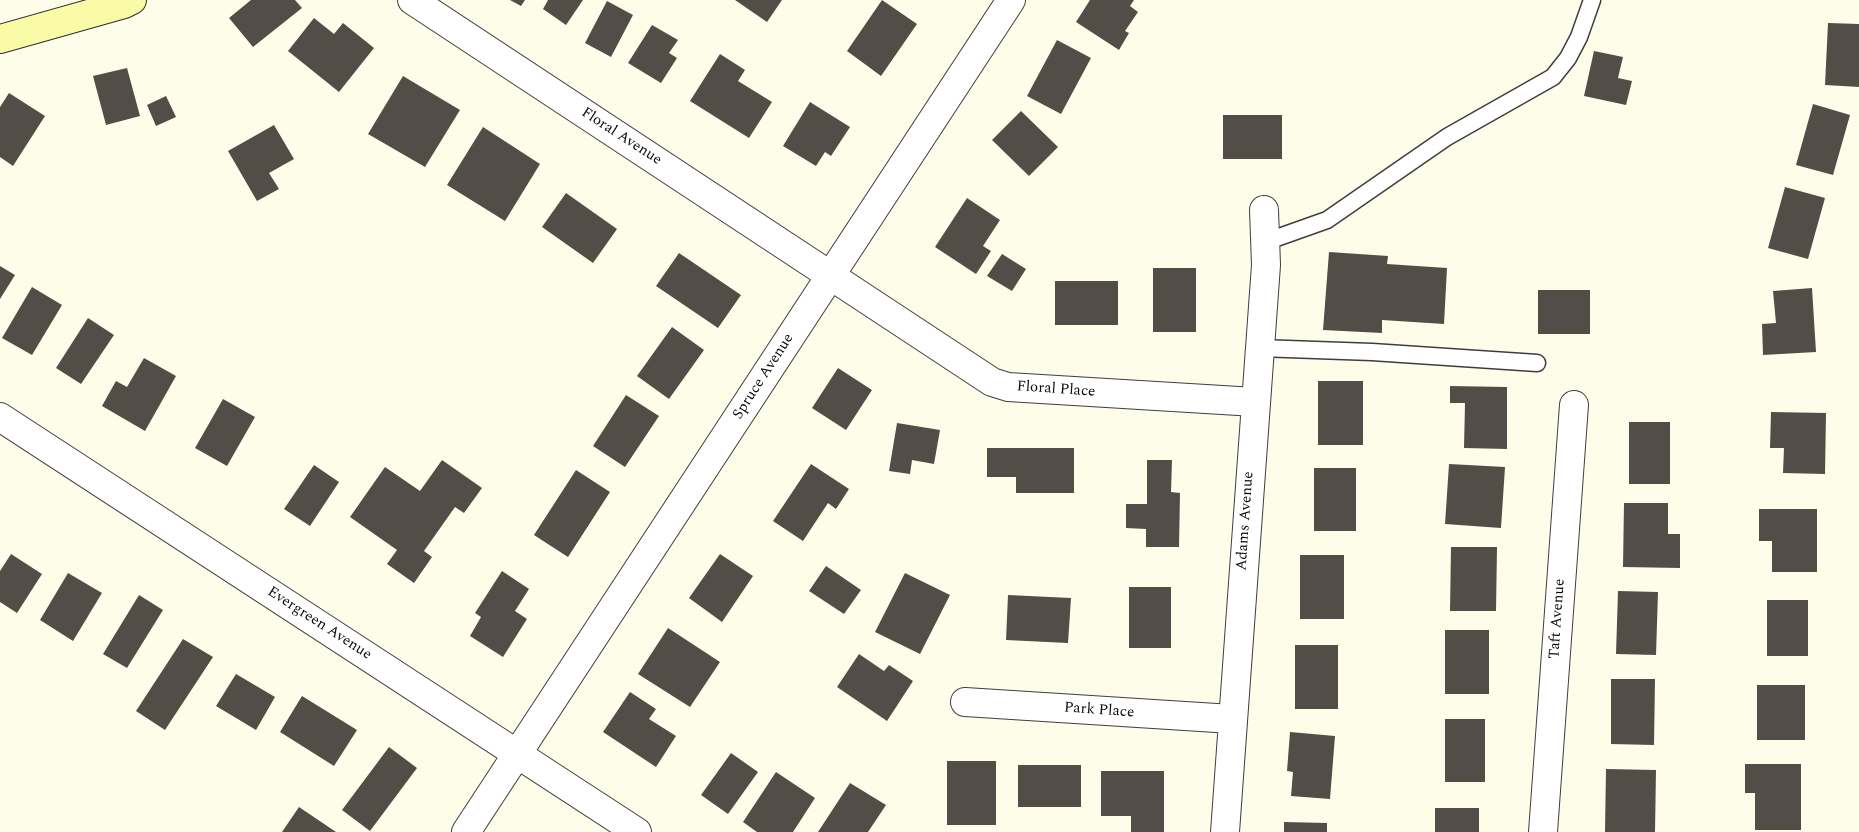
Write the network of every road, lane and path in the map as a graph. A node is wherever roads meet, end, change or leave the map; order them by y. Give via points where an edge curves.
1 (412, 0) edge
2 (1011, 0) edge
3 (1592, 0) edge
4 (126, 1) edge
5 (1, 36) edge
6 (1264, 210) dead end
7 (1265, 242) junction
8 (830, 274) junction
9 (1259, 348) junction
10 (1537, 362) dead end
11 (1255, 402) junction
12 (1574, 405) dead end
13 (0, 417) edge
14 (965, 702) dead end
15 (1232, 719) junction
16 (517, 754) junction
17 (466, 832) edge
18 (637, 832) edge
19 (1225, 832) edge
20 (1543, 832) edge

1 - 8 street, Floral Avenue
2 - 8 street, Spruce Avenue
3 - 7 lane via 1579,37 1553,77 1447,137 1327,220
4 - 5 street
6 - 7 street, Adams Avenue
7 - 9 street, Adams Avenue
8 - 11 street, Floral Place via 992,382 1008,387
8 - 16 street, Spruce Avenue
9 - 10 lane
9 - 11 street, Adams Avenue
11 - 15 street, Adams Avenue
12 - 20 street, Taft Avenue
13 - 16 street, Evergreen Avenue
14 - 15 street, Park Place
15 - 19 street, Adams Avenue
16 - 17 street, Spruce Avenue
16 - 18 street, Evergreen Avenue

